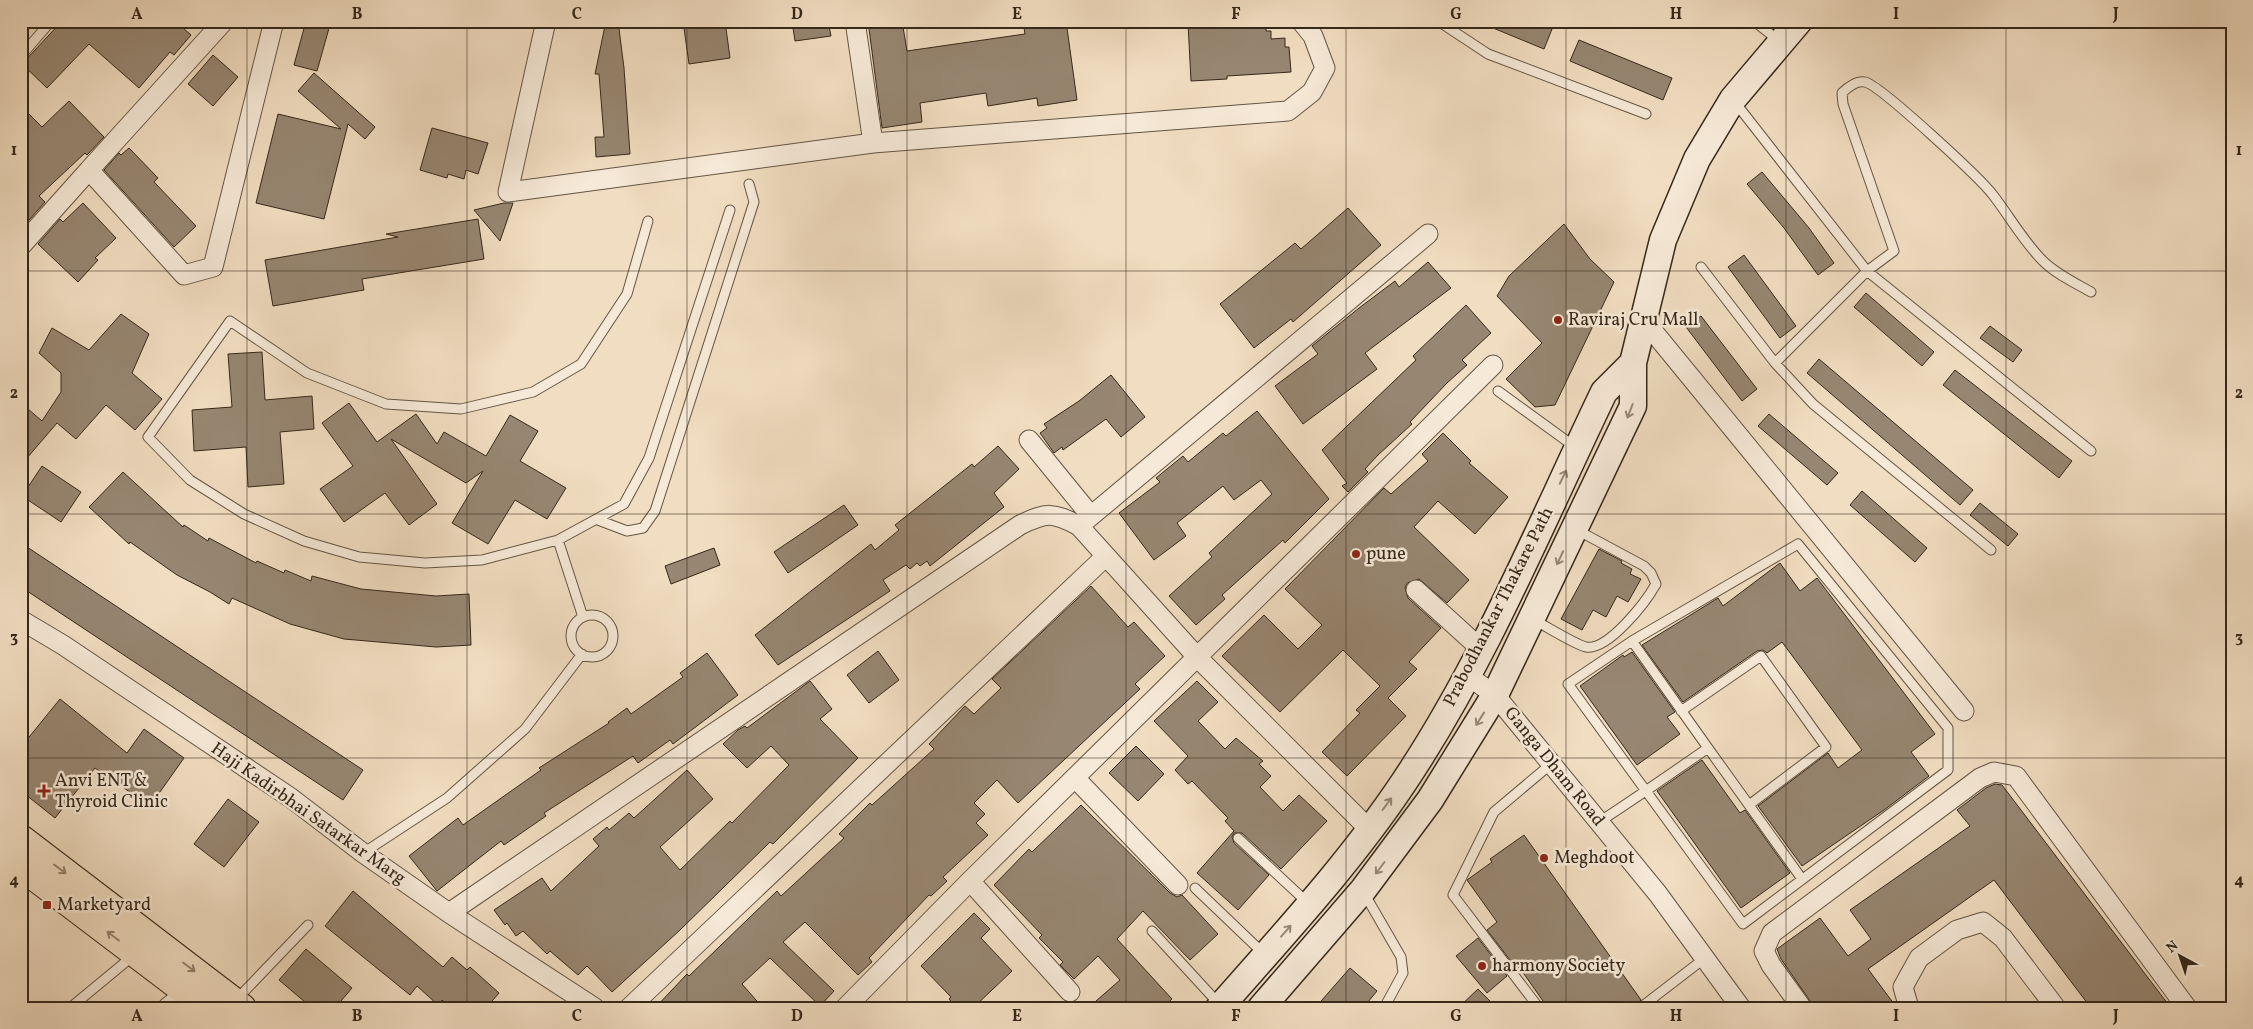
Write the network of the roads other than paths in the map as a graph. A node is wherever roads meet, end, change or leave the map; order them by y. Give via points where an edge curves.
1 (51, 21) edge
2 (224, 21) edge
3 (274, 21) edge
4 (546, 21) edge
5 (855, 21) edge
6 (1301, 21) edge
7 (1438, 21) edge
8 (1754, 21) edge
9 (1799, 21) edge
10 (1779, 42) junction
11 (21, 56) edge
12 (1733, 99) junction
13 (1646, 114) dead end
14 (873, 143) junction
15 (89, 170) junction
16 (749, 184) dead end
17 (730, 210) dead end
18 (648, 221) dead end
19 (1428, 234) dead end
20 (21, 246) edge
21 (1701, 267) dead end
22 (1867, 271) junction
23 (2091, 292) dead end
24 (1644, 319) junction
25 (1633, 363) junction
26 (1775, 363) junction
27 (1493, 366) dead end
28 (1498, 391) dead end
29 (1029, 440) dead end
30 (1577, 449) junction
31 (2091, 451) dead end
32 (598, 520) junction
33 (1085, 521) junction
34 (1574, 528) junction
35 (558, 540) junction
36 (1991, 550) dead end
37 (1105, 556) junction
38 (1416, 590) dead end
39 (583, 617) junction
40 (1532, 619) junction
41 (21, 620) edge
42 (1632, 641) junction
43 (1481, 649) junction
44 (582, 654) junction
45 (1198, 658) junction
46 (1468, 676) junction
47 (1495, 695) junction
48 (1681, 711) junction
49 (1964, 711) dead end
50 (1708, 748) junction
51 (1552, 764) junction
52 (1076, 779) junction
53 (1645, 791) junction
54 (1749, 805) junction
55 (1599, 822) junction
56 (1369, 829) junction
57 (1238, 838) dead end
58 (22, 847) edge
59 (363, 853) junction
60 (1802, 879) junction
61 (970, 882) junction
62 (1187, 887) joint
63 (1363, 890) junction
64 (1309, 904) junction
65 (449, 913) junction
66 (308, 925) dead end
67 (1152, 931) dead end
68 (136, 953) junction
69 (1265, 955) junction
70 (1705, 958) junction
71 (1070, 992) dead end
72 (188, 1002) edge
73 (238, 1005) edge
74 (1220, 1007) edge
75 (70, 1008) edge
76 (595, 1008) edge
77 (629, 1008) edge
78 (845, 1008) edge
79 (1261, 1008) edge
80 (1384, 1008) edge
81 (1539, 1008) edge
82 (1640, 1008) edge
83 (1742, 1008) edge
84 (1802, 1008) edge
85 (1909, 1008) edge
86 (2056, 1008) edge
87 (2187, 1008) edge

1 - 11 lane
2 - 15 street
3 - 15 street via 213,267 184,275
4 - 14 street via 508,192
5 - 14 street
6 - 14 street via 1313,36 1325,68 1312,92 1288,111
7 - 13 lane via 1488,54
8 - 10 lane
9 - 10 main road, Prabodhankar Thakare Path
10 - 12 main road, Prabodhankar Thakare Path
12 - 22 lane
12 - 24 main road, Prabodhankar Thakare Path via 1697,159 1663,240
15 - 20 street
16 - 32 lane via 754,202 656,511 643,528 628,531
17 - 32 lane via 649,458 624,504
18 - 35 lane via 626,294 581,364 533,392 461,408 386,404 307,373 230,321 148,437 190,480 244,514 304,541 359,557 425,563 482,560
19 - 33 street
21 - 26 lane
22 - 23 lane via 1894,250 1843,104 1842,93 1850,84 1865,82 1884,92 1970,170 1992,193 2023,239 2044,263
22 - 26 lane
22 - 31 lane
24 - 25 main road, Prabodhankar Thakare Path
24 - 49 street
25 - 30 main road, Prabodhankar Thakare Path via 1604,392
25 -> 34 main road, Prabodhankar Thakare Path via 1633,406
26 - 36 lane via 1813,404
27 - 45 street
28 - 30 lane
29 - 33 street
43 -> 30 main road, Prabodhankar Thakare Path
32 - 35 lane
33 - 37 street
33 - 65 street via 1059,515 1039,516 1020,525
34 -> 40 main road, Prabodhankar Thakare Path
34 - 40 lane via 1644,566 1656,584 1645,602 1599,645 1586,647
35 - 39 lane
37 - 45 street
37 - 77 street
38 - 43 street
39 - 44 lane via 576,622 571,640
39 - 44 lane via 602,617 609,623 612,641 608,650 600,655
40 - 47 main road, Prabodhankar Thakare Path
41 - 59 street, Haji Kadirbhai Satarkar Marg via 291,798
42 - 48 lane
42 - 53 lane via 1568,684
42 - 60 lane via 1798,544 1948,728 1948,770
43 - 46 main road, Prabodhankar Thakare Path
44 - 59 lane via 525,728 447,798
45 - 52 street
45 - 56 street
46 - 47 street, Ganga Dham Road
56 -> 46 main road, Prabodhankar Thakare Path via 1404,783
47 - 51 street, Ganga Dham Road
47 -> 63 main road, Prabodhankar Thakare Path via 1430,800
48 - 50 lane
48 - 54 lane via 1761,656 1826,747
50 - 53 lane
50 - 54 lane
51 - 55 street, Ganga Dham Road
51 - 81 lane via 1494,812 1453,895
52 - 61 street
52 - 62 street
53 - 55 lane
53 - 60 lane via 1742,924
54 - 60 lane
55 - 70 street, Ganga Dham Road
56 - 64 main road, Prabodhankar Thakare Path
57 - 64 lane
68 -> 58 main road
58 -> 73 main road
59 - 65 street, Haji Kadirbhai Satarkar Marg
61 - 71 street
61 - 78 street
62 - 69 lane
63 - 79 main road, Prabodhankar Thakare Path
63 - 80 lane via 1401,957 1403,973
69 -> 64 main road, Prabodhankar Thakare Path
65 - 76 street, Haji Kadirbhai Satarkar Marg
66 - 73 lane
67 - 74 lane
68 - 72 main road
68 - 75 lane
69 - 74 main road, Prabodhankar Thakare Path
70 - 82 lane
70 - 83 street, Ganga Dham Road
84 - 87 street via 1764,951 1772,933 1980,778 1994,772 2016,776
85 - 86 street via 1902,987 1919,958 1957,930 1983,922 2003,938

